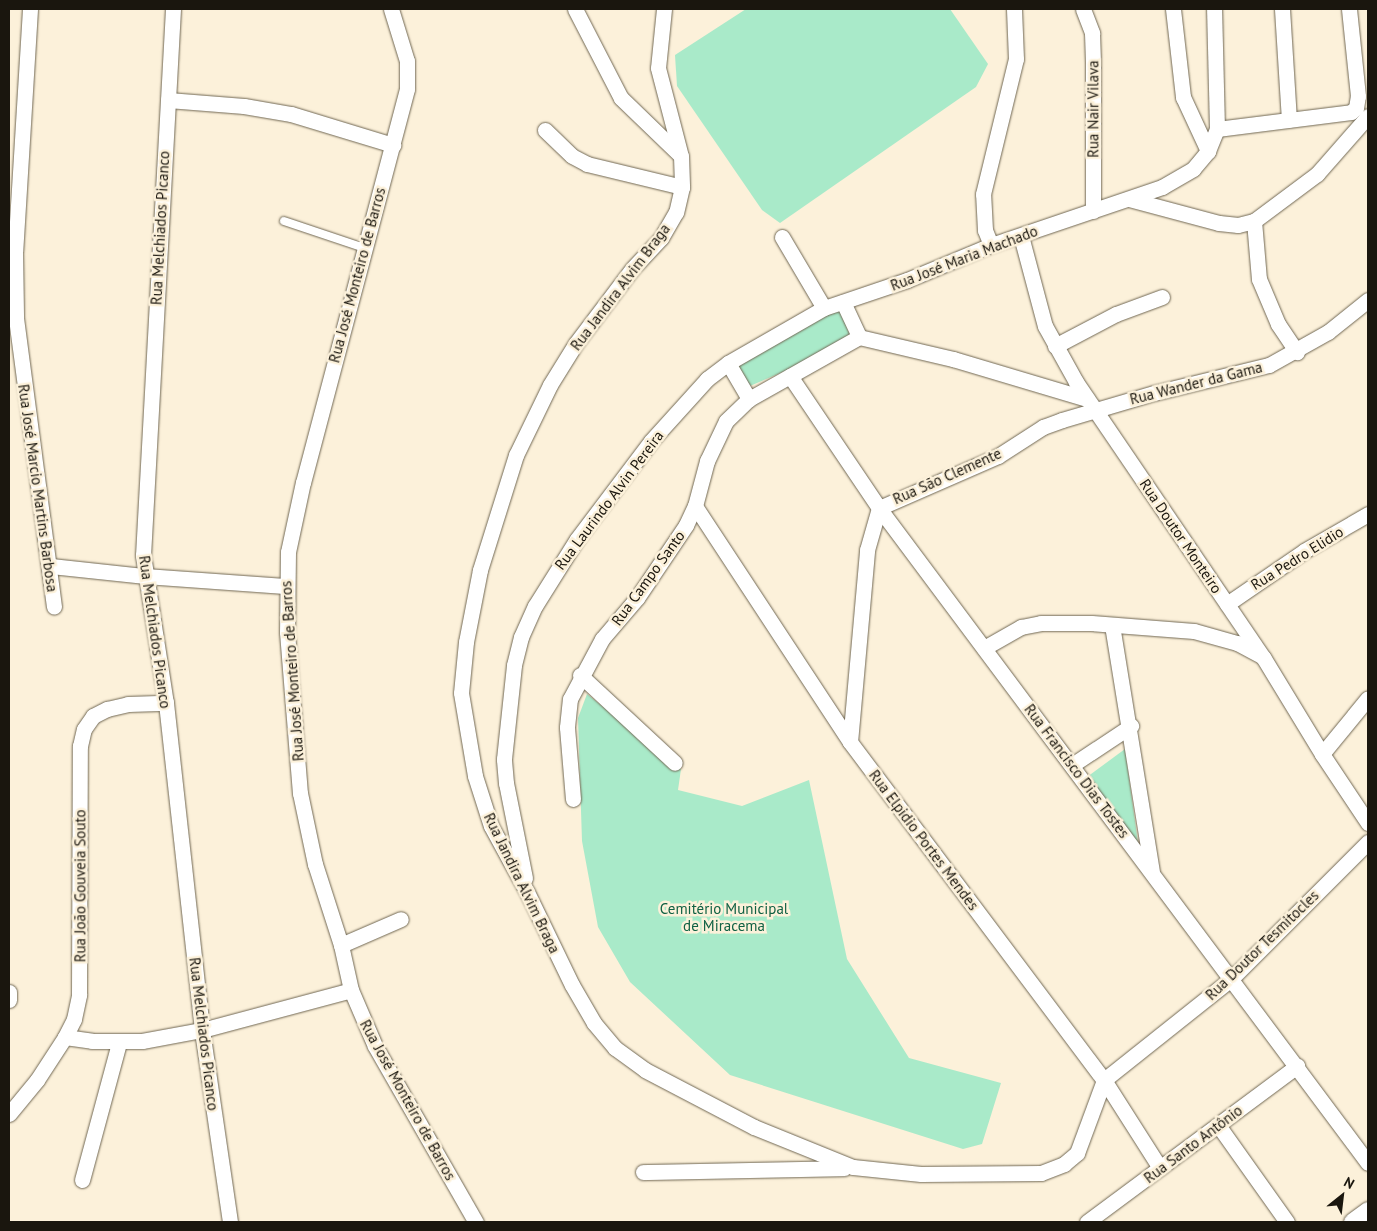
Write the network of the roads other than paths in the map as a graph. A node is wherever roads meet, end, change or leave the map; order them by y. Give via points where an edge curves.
1 (30, 9) edge
2 (173, 9) edge
3 (391, 9) edge
4 (575, 9) edge
5 (664, 9) edge
6 (1014, 9) edge
7 (1083, 9) edge
8 (1173, 9) edge
9 (1214, 9) edge
10 (1282, 9) edge
11 (1349, 9) edge
12 (168, 100) junction
13 (1368, 116) edge
14 (1289, 120) junction
15 (1216, 128) junction
16 (545, 130) dead end
17 (393, 145) junction
18 (1206, 155) junction
19 (681, 156) junction
20 (682, 187) junction
21 (1129, 199) junction
22 (1093, 211) junction
23 (284, 221) dead end
24 (1254, 222) junction
25 (1021, 236) junction
26 (782, 237) dead end
27 (991, 245) junction
28 (364, 248) junction
29 (1162, 297) dead end
30 (1368, 300) edge
31 (843, 302) junction
32 (824, 308) junction
33 (859, 337) junction
34 (1055, 346) junction
35 (1297, 352) junction
36 (728, 363) junction
37 (790, 376) junction
38 (749, 399) junction
39 (1091, 406) junction
40 (695, 506) junction
41 (879, 508) junction
42 (1368, 514) edge
43 (50, 566) junction
44 (145, 576) junction
45 (285, 586) junction
46 (1227, 604) junction
47 (54, 607) dead end
48 (1112, 626) junction
49 (984, 648) junction
50 (1263, 657) junction
51 (580, 675) junction
52 (1368, 698) edge
53 (166, 703) junction
54 (1131, 726) junction
55 (850, 742) junction
56 (1322, 754) junction
57 (675, 763) dead end
58 (1072, 765) junction
59 (572, 799) dead end
60 (1368, 823) edge
61 (1368, 842) edge
62 (1152, 872) junction
63 (528, 892) junction
64 (401, 920) dead end
65 (341, 944) junction
66 (1231, 979) junction
67 (350, 990) junction
68 (9, 992) edge
69 (9, 1000) edge
70 (202, 1030) junction
71 (65, 1037) junction
72 (119, 1043) junction
73 (1297, 1066) junction
74 (1104, 1080) junction
75 (9, 1114) edge
76 (1218, 1125) junction
77 (1368, 1163) edge
78 (852, 1168) junction
79 (1160, 1168) junction
80 (643, 1172) dead end
81 (82, 1180) dead end
82 (1368, 1211) edge
83 (230, 1222) edge
84 (476, 1222) edge
85 (1087, 1222) edge
86 (1287, 1222) edge
87 (1354, 1222) edge

1 - 43 street, Rua José Marcio Martins Barbosa via 15,251 16,318
2 - 12 street, Rua Melchiados Picanco
3 - 17 street, Rua José Monteiro de Barros via 409,76
4 - 19 street via 621,98
5 - 19 street, Rua Jandira Alvim Braga via 658,68
6 - 27 street via 1016,59 983,194 985,230
7 - 22 street, Rua Nair Vilava via 1092,33
8 - 18 street via 1184,96
9 - 15 street
10 - 14 street
11 - 14 street via 1358,96 1356,108 1351,112
12 - 17 street via 244,106 292,114
12 - 44 street, Rua Melchiados Picanco via 148,457
13 - 24 street via 1317,174
14 - 15 street
15 - 18 street
16 - 20 street via 572,156 587,164
17 - 28 street, Rua José Monteiro de Barros
18 - 21 street, Rua José Maria Machado via 1184,175
19 - 20 street, Rua Jandira Alvim Braga
20 - 63 street, Rua Jandira Alvim Braga via 676,212 661,238 597,313 550,385 516,455 480,570 466,642 462,693 466,733 491,826
21 - 22 street, Rua José Maria Machado
21 - 24 street via 1219,223 1238,225
22 - 25 street, Rua José Maria Machado
23 - 28 lane
24 - 35 street via 1259,279 1278,324
25 - 27 street, Rua José Maria Machado
25 - 34 street, Rua Doutor Monteiro via 1045,326
26 - 32 street
27 - 31 street, Rua José Maria Machado
28 - 45 street, Rua José Monteiro de Barros via 318,416 288,552
29 - 34 street via 1116,314
30 - 35 street, Rua Wander da Gama
31 - 32 street, Rua José Maria Machado
31 - 33 street
32 - 36 street, Rua José Maria Machado
33 - 37 street, Rua Campo Santo
33 - 39 street via 953,359
34 - 39 street, Rua Doutor Monteiro
35 - 39 street, Rua Wander da Gama via 1250,371
36 - 38 street
36 - 63 street, Rua Laurindo Alvin Pereira via 708,379 652,441 577,539 544,591 521,637 514,666 504,759
37 - 38 street, Rua Campo Santo
37 - 41 street, Rua Francisco Dias Tostes
38 - 40 street, Rua Campo Santo via 726,421 716,440 700,481
39 - 41 street, Rua São Clemente via 1043,427 998,456
39 - 46 street, Rua Doutor Monteiro
40 - 51 street, Rua Campo Santo via 675,543 602,639
40 - 55 street, Rua Elpidio Portes Mendes
41 - 49 street, Rua Francisco Dias Tostes
41 - 55 street, Rua São Clemente via 867,550
42 - 46 street, Rua Pedro Elidio via 1304,551
43 - 44 street
43 - 47 street, Rua José Marcio Martins Barbosa
44 - 45 street
44 - 53 street, Rua Melchiados Picanco
45 - 65 street, Rua José Monteiro de Barros via 300,793 315,864
46 - 50 street, Rua Doutor Monteiro
48 - 49 street via 1041,623 1021,627
48 - 50 street via 1194,631 1237,643
48 - 54 street
49 - 58 street, Rua Francisco Dias Tostes
50 - 56 street, Rua Doutor Monteiro
51 - 57 street
51 - 59 street, Rua Campo Santo via 570,699 567,727
52 - 56 street
53 - 70 street, Rua Melchiados Picanco
53 - 71 street, Rua João Gouveia Souto via 128,704 107,709 93,716 84,729 80,746 79,995 74,1019
54 - 58 street
54 - 62 street
55 - 74 street, Rua Elpidio Portes Mendes
56 - 60 street, Rua Doutor Monteiro
58 - 62 street, Rua Francisco Dias Tostes
61 - 66 street, Rua Doutor Tesmitocles
62 - 66 street, Rua Francisco Dias Tostes
63 - 78 street, Rua Jandira Alvim Braga via 572,986 594,1023 615,1048 645,1070 754,1127
64 - 65 street
65 - 67 street, Rua José Monteiro de Barros
66 - 73 street, Rua Francisco Dias Tostes
66 - 74 street, Rua Doutor Tesmitocles
67 - 70 street
67 - 84 street, Rua José Monteiro de Barros via 375,1046
68 - 69 street
70 - 72 street
70 - 83 street, Rua Melchiados Picanco
71 - 72 street
71 - 75 street, Rua João Gouveia Souto via 37,1080
72 - 81 street
73 - 76 street, Rua Santo Antônio
73 - 77 street, Rua Francisco Dias Tostes
74 - 78 street, Rua Jandira Alvim Braga via 1077,1154 1064,1164 1042,1173 921,1174
74 - 79 street, Rua Elpidio Portes Mendes
76 - 79 street, Rua Santo Antônio
76 - 86 street
78 - 80 street
79 - 85 street, Rua Santo Antônio
82 - 87 street

